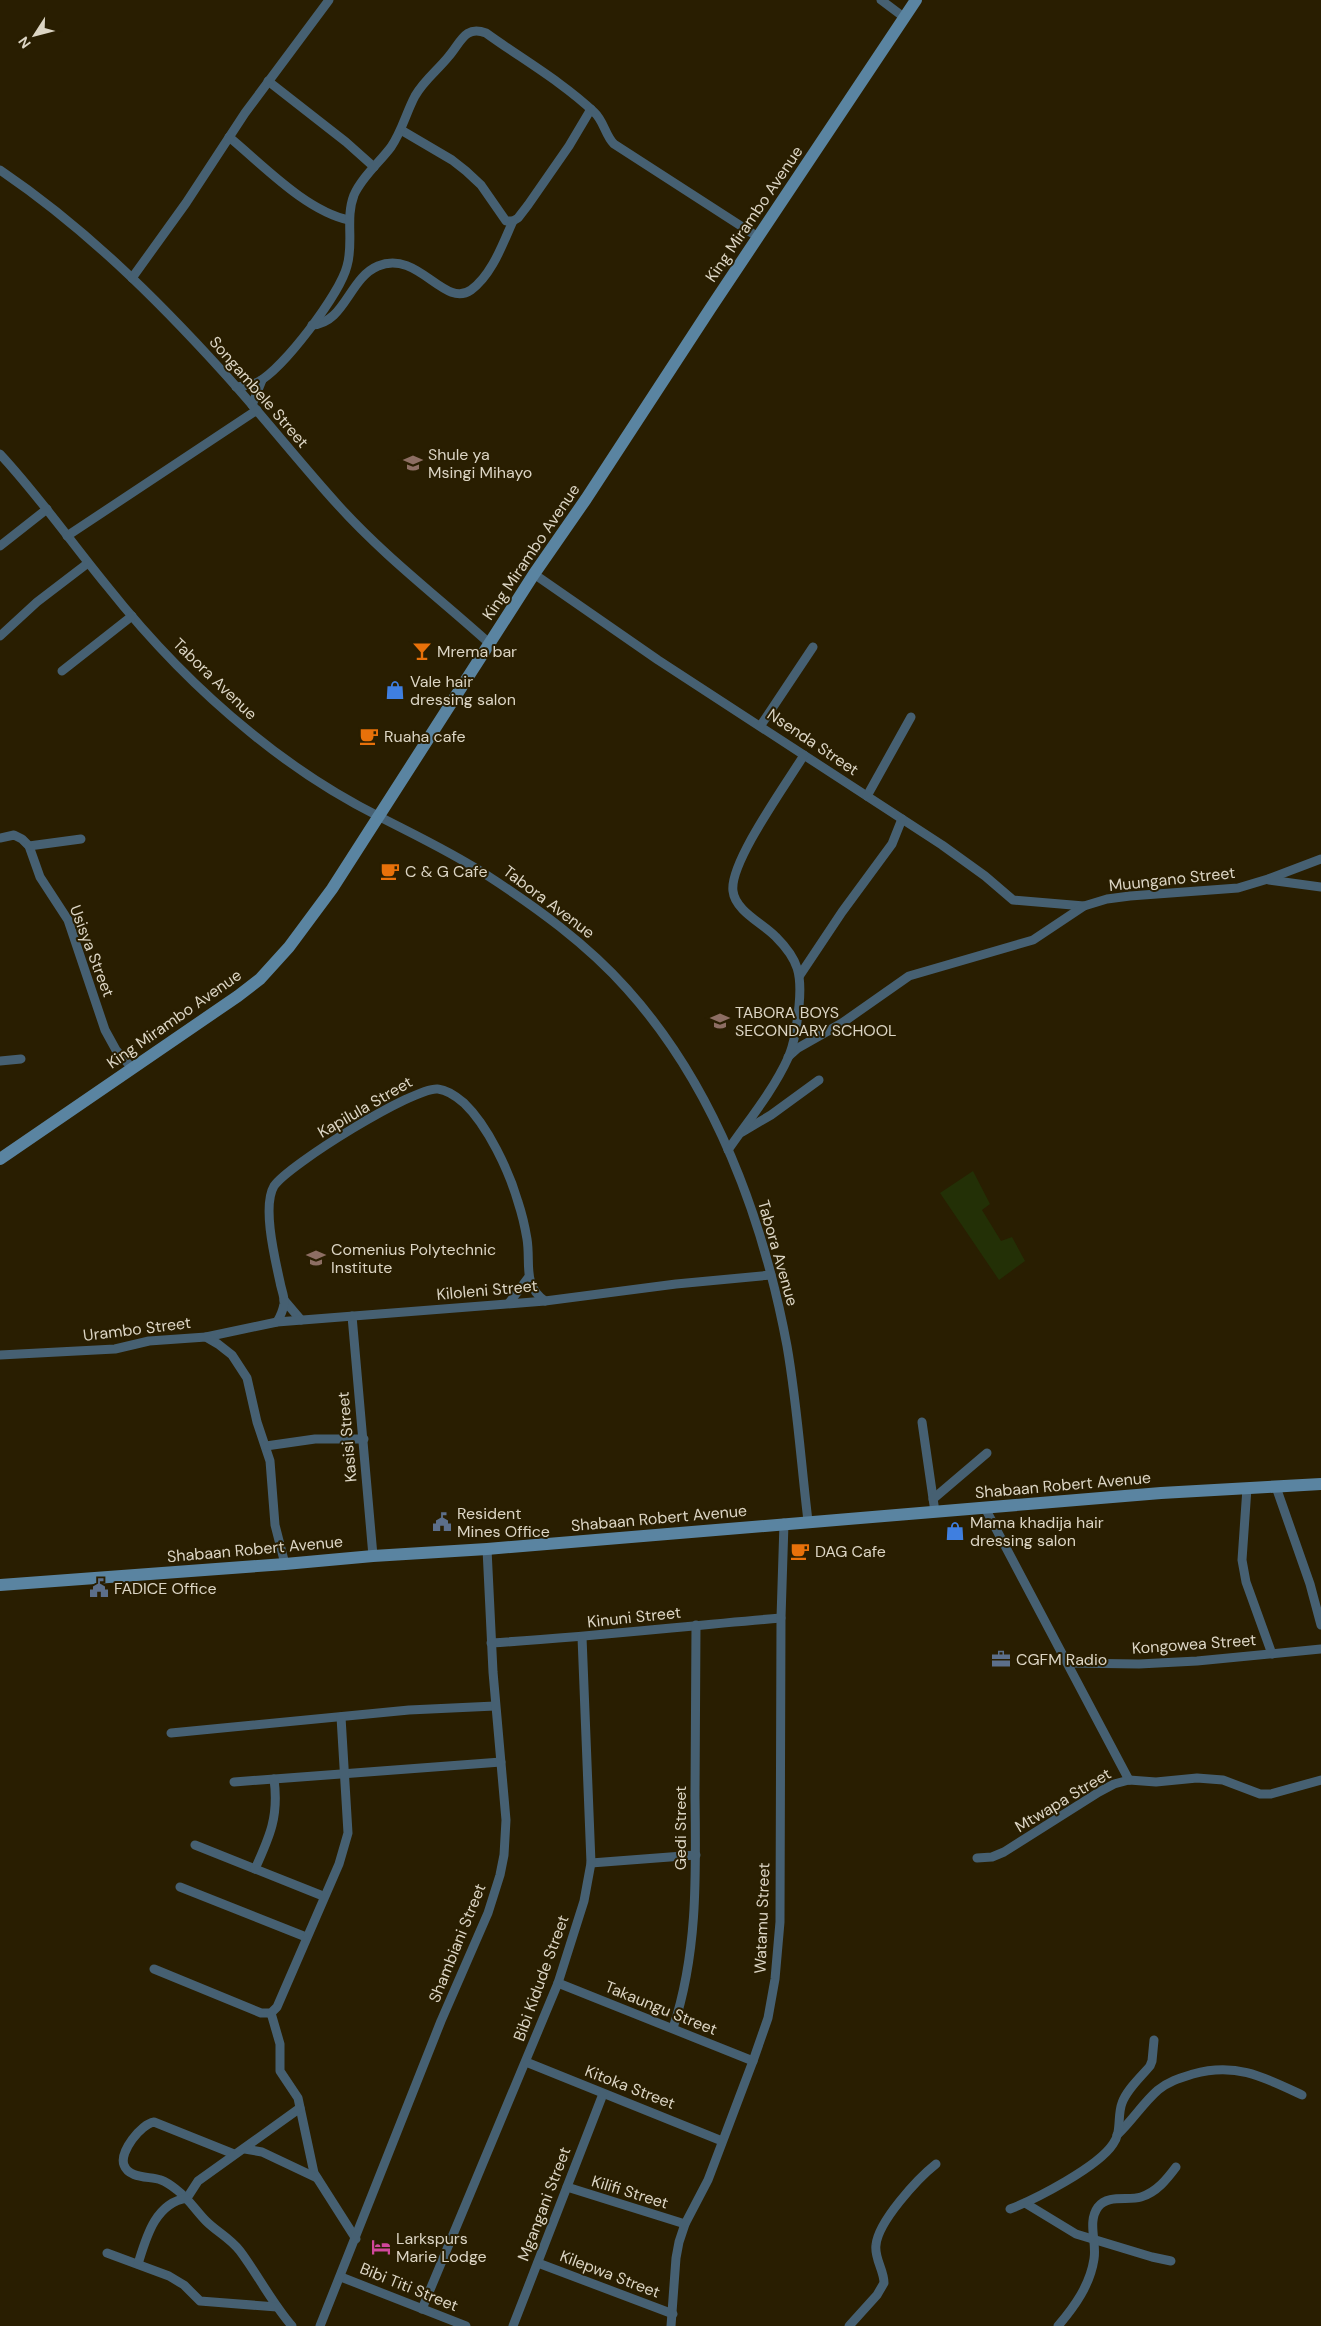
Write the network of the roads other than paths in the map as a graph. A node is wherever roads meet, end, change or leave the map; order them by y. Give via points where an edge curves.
1 (329, 0) edge
2 (881, 0) edge
3 (916, 0) edge
4 (905, 18) junction
5 (268, 81) junction
6 (591, 109) junction
7 (401, 130) junction
8 (230, 138) junction
9 (374, 167) junction
10 (0, 170) edge
11 (349, 220) junction
12 (513, 221) junction
13 (758, 237) junction
14 (132, 278) junction
15 (312, 325) junction
16 (262, 379) junction
17 (236, 387) junction
18 (254, 408) junction
19 (0, 454) edge
20 (47, 508) junction
21 (67, 536) junction
22 (1, 545) edge
23 (88, 563) junction
24 (534, 574) junction
25 (132, 616) junction
26 (0, 636) edge
27 (489, 643) junction
28 (813, 647) dead end
29 (62, 671) dead end
30 (911, 717) dead end
31 (761, 725) junction
32 (804, 755) junction
33 (867, 796) junction
34 (378, 816) junction
35 (902, 819) junction
36 (0, 838) edge
37 (81, 840) dead end
38 (29, 846) junction
39 (1321, 859) edge
40 (1268, 880) junction
41 (1321, 887) edge
42 (1084, 906) junction
43 (800, 975) junction
44 (788, 1057) junction
45 (21, 1059) dead end
46 (0, 1061) edge
47 (132, 1068) junction
48 (819, 1080) dead end
49 (739, 1133) junction
50 (728, 1150) junction
51 (0, 1159) edge
52 (771, 1275) junction
53 (528, 1278) junction
54 (284, 1300) junction
55 (545, 1301) junction
56 (509, 1303) junction
57 (352, 1316) junction
58 (301, 1320) junction
59 (277, 1322) junction
60 (206, 1337) junction
61 (0, 1355) edge
62 (922, 1422) dead end
63 (364, 1439) junction
64 (266, 1446) junction
65 (987, 1453) dead end
66 (1321, 1484) edge
67 (1276, 1487) junction
68 (1247, 1488) junction
69 (933, 1499) junction
70 (985, 1508) junction
71 (935, 1512) junction
72 (808, 1521) junction
73 (784, 1523) junction
74 (487, 1549) junction
75 (373, 1556) junction
76 (285, 1564) junction
77 (0, 1586) edge
78 (781, 1618) junction
79 (696, 1625) junction
80 (1321, 1625) edge
81 (582, 1637) junction
82 (491, 1642) junction
83 (1321, 1649) edge
84 (1272, 1654) junction
85 (1068, 1663) junction
86 (495, 1706) junction
87 (341, 1717) junction
88 (171, 1733) dead end
89 (501, 1762) junction
90 (344, 1774) junction
91 (274, 1779) junction
92 (1129, 1780) junction
93 (1321, 1780) edge
94 (234, 1782) dead end
95 (195, 1845) dead end
96 (696, 1855) junction
97 (977, 1858) dead end
98 (591, 1863) junction
99 (255, 1869) junction
100 (180, 1887) dead end
101 (323, 1896) junction
102 (306, 1937) junction
103 (154, 1969) dead end
104 (558, 1982) junction
105 (271, 2013) junction
106 (673, 2028) junction
107 (1154, 2040) dead end
108 (753, 2061) junction
109 (526, 2062) junction
110 (603, 2094) junction
111 (1302, 2095) dead end
112 (300, 2108) junction
113 (1117, 2136) junction
114 (722, 2141) junction
115 (245, 2149) junction
116 (234, 2154) junction
117 (936, 2164) dead end
118 (1176, 2167) dead end
119 (317, 2178) junction
120 (195, 2183) junction
121 (171, 2185) junction
122 (566, 2188) junction
123 (186, 2198) junction
124 (1025, 2203) junction
125 (1010, 2209) dead end
126 (685, 2224) junction
127 (356, 2239) junction
128 (1094, 2240) junction
129 (107, 2253) dead end
130 (1170, 2261) dead end
131 (538, 2263) junction
132 (138, 2264) junction
133 (341, 2277) junction
134 (276, 2306) junction
135 (422, 2309) junction
136 (673, 2314) junction
137 (292, 2326) edge
138 (320, 2326) edge
139 (466, 2326) edge
140 (513, 2326) edge
141 (672, 2326) edge
142 (849, 2326) edge
143 (1058, 2326) edge

1 - 5 street
2 - 4 street
3 - 4 main road, King Mirambo Avenue
4 - 13 main road, King Mirambo Avenue
5 - 8 street
5 - 9 street
6 - 7 street via 559,82 477,30 464,34 421,87
6 - 12 street via 528,205
6 - 13 street via 614,144
7 - 9 street
7 - 12 street via 459,165 481,186 506,220
8 - 11 street via 314,205
8 - 14 street
9 - 11 street via 355,195
10 - 14 street, Songambele Street via 68,220
11 - 15 street via 347,269
12 - 15 street via 482,279 472,290 457,295 404,264 382,264 360,280 329,321
13 - 24 main road, King Mirambo Avenue
14 - 17 street, Songambele Street
15 - 16 street
16 - 17 street
16 - 18 street
17 - 18 street, Songambele Street
18 - 21 street
18 - 27 street, Songambele Street via 370,539
19 - 20 street, Tabora Avenue
20 - 21 street, Tabora Avenue
20 - 22 street
21 - 23 street, Tabora Avenue
23 - 25 street, Tabora Avenue
23 - 26 street via 37,602
24 - 27 main road, King Mirambo Avenue
24 - 31 street, Nsenda Street via 658,660
25 - 29 street
25 - 34 street, Tabora Avenue via 200,688 252,734 301,769
27 - 34 main road, King Mirambo Avenue
28 - 31 street
30 - 33 street
31 - 32 street, Nsenda Street
32 - 33 street, Nsenda Street
32 - 43 street, Muungano Street via 744,850 732,882 732,894 738,903 788,949
33 - 35 street, Nsenda Street
34 - 47 main road, King Mirambo Avenue via 332,889 289,947 260,978 197,1026
34 - 50 street, Tabora Avenue via 446,850 485,874 542,913 606,966 664,1033 681,1058
35 - 42 street, Nsenda Street via 985,876 1013,900
35 - 43 street via 892,844
36 - 38 street via 14,835
37 - 38 street
38 - 47 street, Usisya Street via 40,876 68,920 105,1030 116,1050
39 - 40 street, Muungano Street
40 - 41 street, Muungano Street
40 - 42 street, Muungano Street via 1228,890 1130,896
42 - 44 street, Muungano Street via 1033,940 908,976
43 - 44 street, Muungano Street via 797,1021
44 - 49 street, Muungano Street
45 - 46 street
47 - 51 main road, King Mirambo Avenue
48 - 49 street via 771,1115
49 - 50 street, Muungano Street
50 - 52 street, Tabora Avenue
52 - 55 street, Kiloleni Street
52 - 72 street, Tabora Avenue via 788,1351
53 - 54 street, Kapilula Street via 529,1250 518,1200 491,1140 465,1104 451,1093 438,1089 423,1090 365,1121 300,1163 274,1186 269,1211
53 - 55 street via 538,1296
53 - 56 street
54 - 58 street, Kapilula Street
54 - 59 street
55 - 56 street, Kiloleni Street
56 - 57 street, Kiloleni Street
57 - 58 street, Kiloleni Street
57 - 63 street, Kasisi Street
58 - 59 street, Kiloleni Street
59 - 60 street, Kiloleni Street
60 - 61 street, Urambo Street via 149,1341 115,1349
60 - 64 street, Urambo Street via 232,1355 248,1378 257,1422
62 - 69 street
63 - 64 street via 315,1439
63 - 75 street, Kasisi Street
64 - 76 street, Urambo Street via 275,1525
65 - 69 street
66 - 67 main road, Shabaan Robert Avenue
67 - 68 main road, Shabaan Robert Avenue
67 - 80 street
68 - 70 main road, Shabaan Robert Avenue
68 - 84 street via 1242,1560 1246,1582
69 - 71 street
70 - 71 main road, Shabaan Robert Avenue
70 - 85 street, Mtwapa Street
71 - 72 main road, Shabaan Robert Avenue
72 - 73 main road, Shabaan Robert Avenue
73 - 74 main road, Shabaan Robert Avenue
73 - 78 street, Watamu Street
74 - 75 main road, Shabaan Robert Avenue
74 - 82 street, Shambiani Street
75 - 76 main road, Shabaan Robert Avenue
76 - 77 main road, Shabaan Robert Avenue
78 - 79 street, Kinuni Street
78 - 108 street, Watamu Street via 780,1922 768,2018
79 - 81 street, Kinuni Street
79 - 96 street, Gedi Street
81 - 82 street, Kinuni Street
81 - 98 street, Bibi Kidude Street
82 - 86 street, Shambiani Street
83 - 84 street, Kongowea Street
84 - 85 street, Kongowea Street via 1139,1664
85 - 92 street, Mtwapa Street
86 - 87 street
86 - 89 street, Shambiani Street
87 - 88 street
87 - 90 street
89 - 90 street
89 - 127 street, Shambiani Street via 506,1820 500,1875 488,1913
90 - 91 street
90 - 101 street via 348,1833
91 - 94 street
91 - 99 street via 274,1824
92 - 93 street via 1223,1780 1260,1794
92 - 97 street, Mtwapa Street via 1099,1792 1004,1852
95 - 99 street
96 - 98 street
96 - 106 street, Gedi Street via 694,1924 687,1976
98 - 104 street, Bibi Kidude Street via 584,1901
99 - 101 street
100 - 102 street
101 - 102 street
102 - 105 street via 277,2007
103 - 105 street via 261,2013
104 - 106 street, Takaungu Street
104 - 109 street, Bibi Kidude Street
105 - 112 street via 280,2044 280,2071 298,2098
106 - 108 street, Takaungu Street
107 - 113 street via 1150,2066 1122,2102
108 - 114 street, Watamu Street
109 - 110 street, Kitoka Street
109 - 135 street, Bibi Kidude Street
110 - 114 street, Kitoka Street
110 - 122 street, Mgangani Street
111 - 113 street via 1246,2071 1227,2068 1197,2073 1169,2082 1158,2090
112 - 115 street
112 - 119 street
113 - 124 street via 1102,2157
114 - 126 street, Watamu Street via 708,2180
115 - 116 street
115 - 119 street via 262,2152
116 - 120 street
116 - 121 street via 163,2124 150,2122 130,2143 124,2165 136,2175
117 - 142 street via 909,2189 877,2240 876,2255 884,2284
118 - 128 street via 1158,2188 1148,2194 1103,2202 1095,2212
119 - 127 street
120 - 121 street
120 - 123 street
121 - 123 street
122 - 126 street, Kilifi Street
122 - 131 street, Mgangani Street
123 - 132 street via 174,2201 160,2214 148,2234
123 - 134 street via 205,2220 233,2243
124 - 125 street
124 - 128 street via 1060,2226
126 - 136 street, Watamu Street via 676,2258
127 - 133 street, Shambiani Street
128 - 130 street
128 - 143 street via 1095,2257 1090,2277 1077,2302
129 - 132 street
131 - 136 street, Kilepwa Street
131 - 140 street, Mgangani Street
132 - 134 street via 178,2281 200,2301
133 - 135 street, Bibi Titi Street
133 - 138 street, Shambiani Street
134 - 137 street
135 - 139 street, Bibi Titi Street
136 - 141 street, Watamu Street

